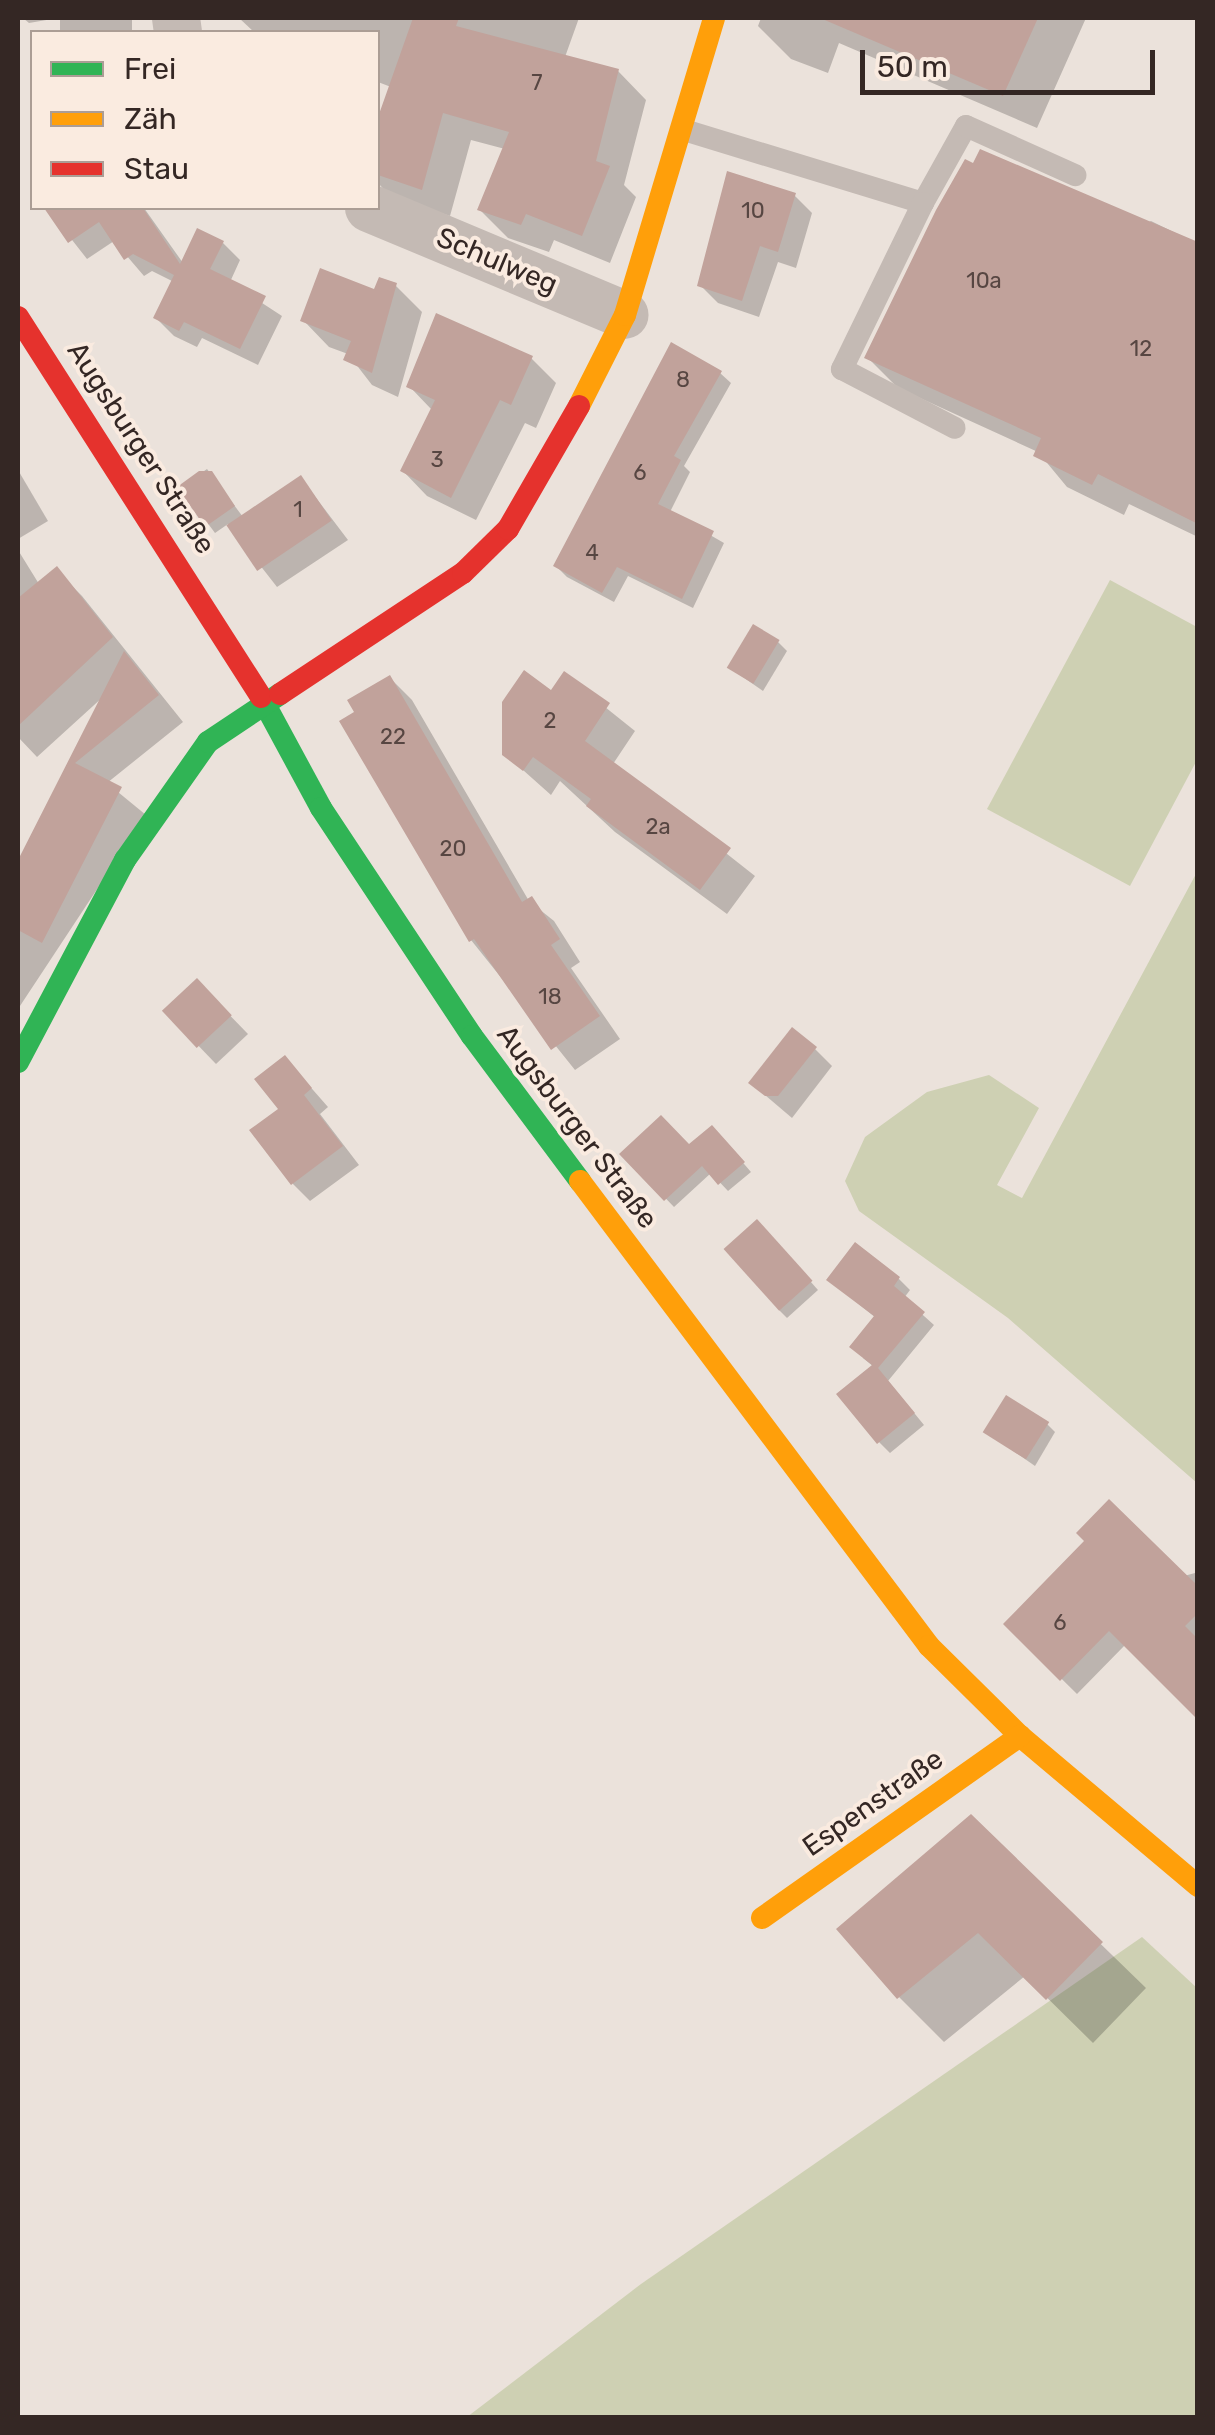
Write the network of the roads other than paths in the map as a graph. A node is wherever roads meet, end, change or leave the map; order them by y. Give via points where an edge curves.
1 (714, 18) edge
2 (684, 130) junction
3 (1075, 175) dead end
4 (923, 203) junction
5 (374, 210) edge
6 (624, 315) junction
7 (24, 340) edge
8 (954, 428) dead end
9 (268, 702) junction
10 (18, 1062) edge
11 (1020, 1736) junction
12 (1198, 1886) edge
13 (762, 1918) dead end

1 - 2 street
2 - 4 lane
2 - 6 street
3 - 4 lane via 966,126
4 - 8 lane via 842,369
5 - 6 street, Schulweg
6 - 9 street via 548,470 490,549 434,596
7 - 9 street, Augsburger Straße
9 - 10 street via 208,742 156,810
9 - 11 street, Augsburger Straße via 321,808 472,1036 872,1576 928,1646
11 - 12 street, Augsburger Straße
11 - 13 street, Espenstraße

